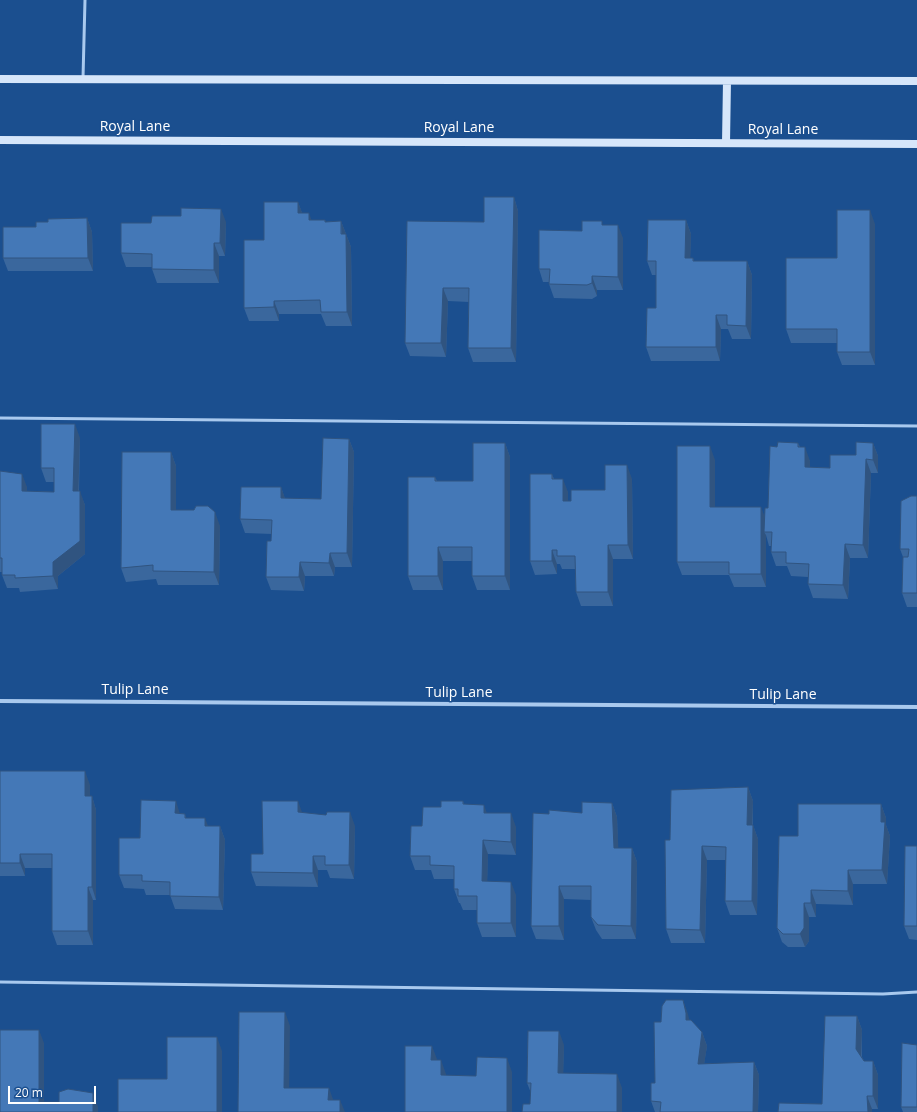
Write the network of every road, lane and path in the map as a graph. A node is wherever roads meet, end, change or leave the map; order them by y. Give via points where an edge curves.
1 (84, 0) edge
2 (0, 79) edge
3 (83, 79) junction
4 (727, 81) junction
5 (917, 81) edge
6 (0, 140) edge
7 (726, 142) junction
8 (917, 144) edge
9 (0, 418) edge
10 (917, 426) edge
11 (0, 700) edge
12 (917, 707) edge
13 (0, 982) edge
14 (917, 992) edge

1 - 3 lane
2 - 3 main road
3 - 4 main road
4 - 5 main road
4 - 7 main road
6 - 7 main road, Royal Lane
7 - 8 main road, Royal Lane
9 - 10 lane
11 - 12 street, Tulip Lane
13 - 14 lane via 883,994

